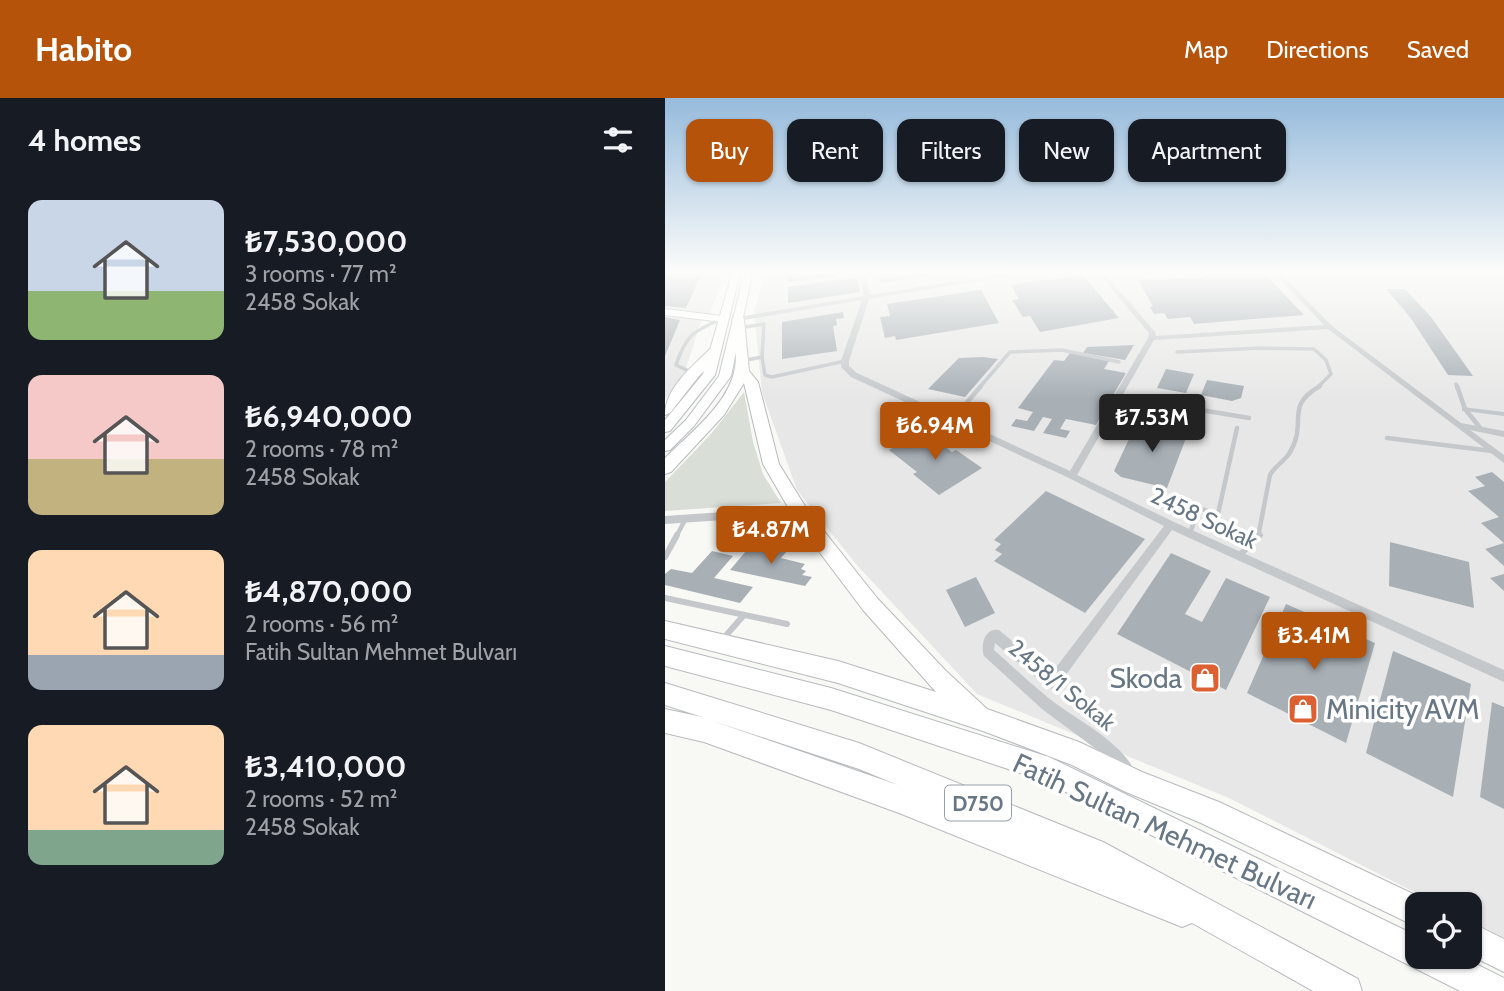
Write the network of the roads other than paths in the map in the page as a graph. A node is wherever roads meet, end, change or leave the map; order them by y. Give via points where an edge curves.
1 (700, 316) edge
2 (740, 316) edge
3 (774, 316) edge
4 (860, 316) edge
5 (1138, 316) edge
6 (1320, 316) edge
7 (722, 318) junction
8 (739, 323) junction
9 (1331, 327) junction
10 (1152, 338) junction
11 (715, 352) junction
12 (1177, 352) dead end
13 (762, 357) junction
14 (845, 361) junction
15 (1119, 362) dead end
16 (736, 370) junction
17 (694, 373) junction
18 (1456, 384) dead end
19 (1118, 396) junction
20 (667, 406) edge
21 (1465, 410) junction
22 (1504, 414) edge
23 (1249, 418) dead end
24 (951, 421) junction
25 (1456, 425) junction
26 (665, 428) edge
27 (1237, 428) dead end
28 (1481, 429) junction
29 (1504, 434) edge
30 (1387, 438) dead end
31 (665, 447) edge
32 (1492, 451) junction
33 (1504, 460) edge
34 (665, 468) edge
35 (1072, 476) junction
36 (802, 516) junction
37 (665, 520) edge
38 (685, 520) junction
39 (1170, 525) junction
40 (1190, 534) junction
41 (1238, 556) junction
42 (665, 557) edge
43 (665, 598) edge
44 (744, 615) junction
45 (787, 624) dead end
46 (667, 631) edge
47 (720, 643) junction
48 (665, 656) edge
49 (1504, 676) edge
50 (665, 694) edge
51 (983, 719) junction
52 (665, 721) edge
53 (704, 730) junction
54 (665, 733) edge
55 (1135, 783) junction
56 (1183, 835) junction
57 (1405, 906) edge
58 (1482, 945) edge
59 (1405, 946) edge
60 (1275, 950) junction
61 (1504, 956) edge
62 (1451, 969) edge
63 (1346, 991) edge
64 (1495, 991) edge

1 - 7 street
2 - 8 main road
3 - 8 street
4 - 14 street
5 - 10 street via 1153,333
6 - 9 street
7 - 11 main road
7 - 17 lane via 685,338 676,365
8 - 13 lane via 764,324
8 - 16 highway
8 - 16 main road
9 - 10 street
9 - 25 street
10 - 19 street
11 - 17 highway
11 - 26 main road via 709,375
12 - 41 lane via 1314,349 1331,368 1322,385 1299,402 1299,429 1288,455 1270,475 1260,535
13 - 14 lane via 765,375 772,377
13 - 16 lane
14 - 24 street, 2458 Sokak via 853,375
15 - 24 lane via 1062,350 1010,352
16 - 31 main road
16 - 34 highway via 731,392
16 - 36 highway via 751,382 771,464
17 - 20 highway
18 - 21 lane
19 - 23 lane
19 - 35 street
21 - 22 street
21 - 28 lane
24 - 35 street, 2458 Sokak
25 - 28 street
25 - 32 street
27 - 40 lane via 1218,514 1198,508
28 - 29 street
30 - 32 lane
32 - 33 street
35 - 39 street, 2458 Sokak
36 - 38 street via 782,521 725,516
36 - 51 highway via 870,604 936,678
37 - 38 street
38 - 42 lane
39 - 40 street, 2458 Sokak
39 - 55 street, 2458/1 Sokak via 1052,683 995,634 989,641 988,652 1010,674 1120,759
40 - 41 street, 2458 Sokak
41 - 49 street, 2458 Sokak
43 - 44 lane
44 - 45 lane
44 - 47 lane
46 - 47 highway, D750
47 - 51 highway, D750 via 838,673
48 - 56 highway, Fatih Sultan Mehmet Bulvarı / D750 via 831,699 1049,770
50 - 60 highway, Fatih Sultan Mehmet Bulvarı / D750 via 859,756 962,796 1093,852
51 - 55 highway, D750 via 1079,755
52 - 53 highway
53 - 54 highway
53 - 60 highway via 899,799
55 - 56 highway, D750
55 - 57 highway via 1209,812
56 - 59 highway, Fatih Sultan Mehmet Bulvarı / D750
58 - 61 highway
60 - 63 highway, Fatih Sultan Mehmet Bulvarı / D750
62 - 64 highway

